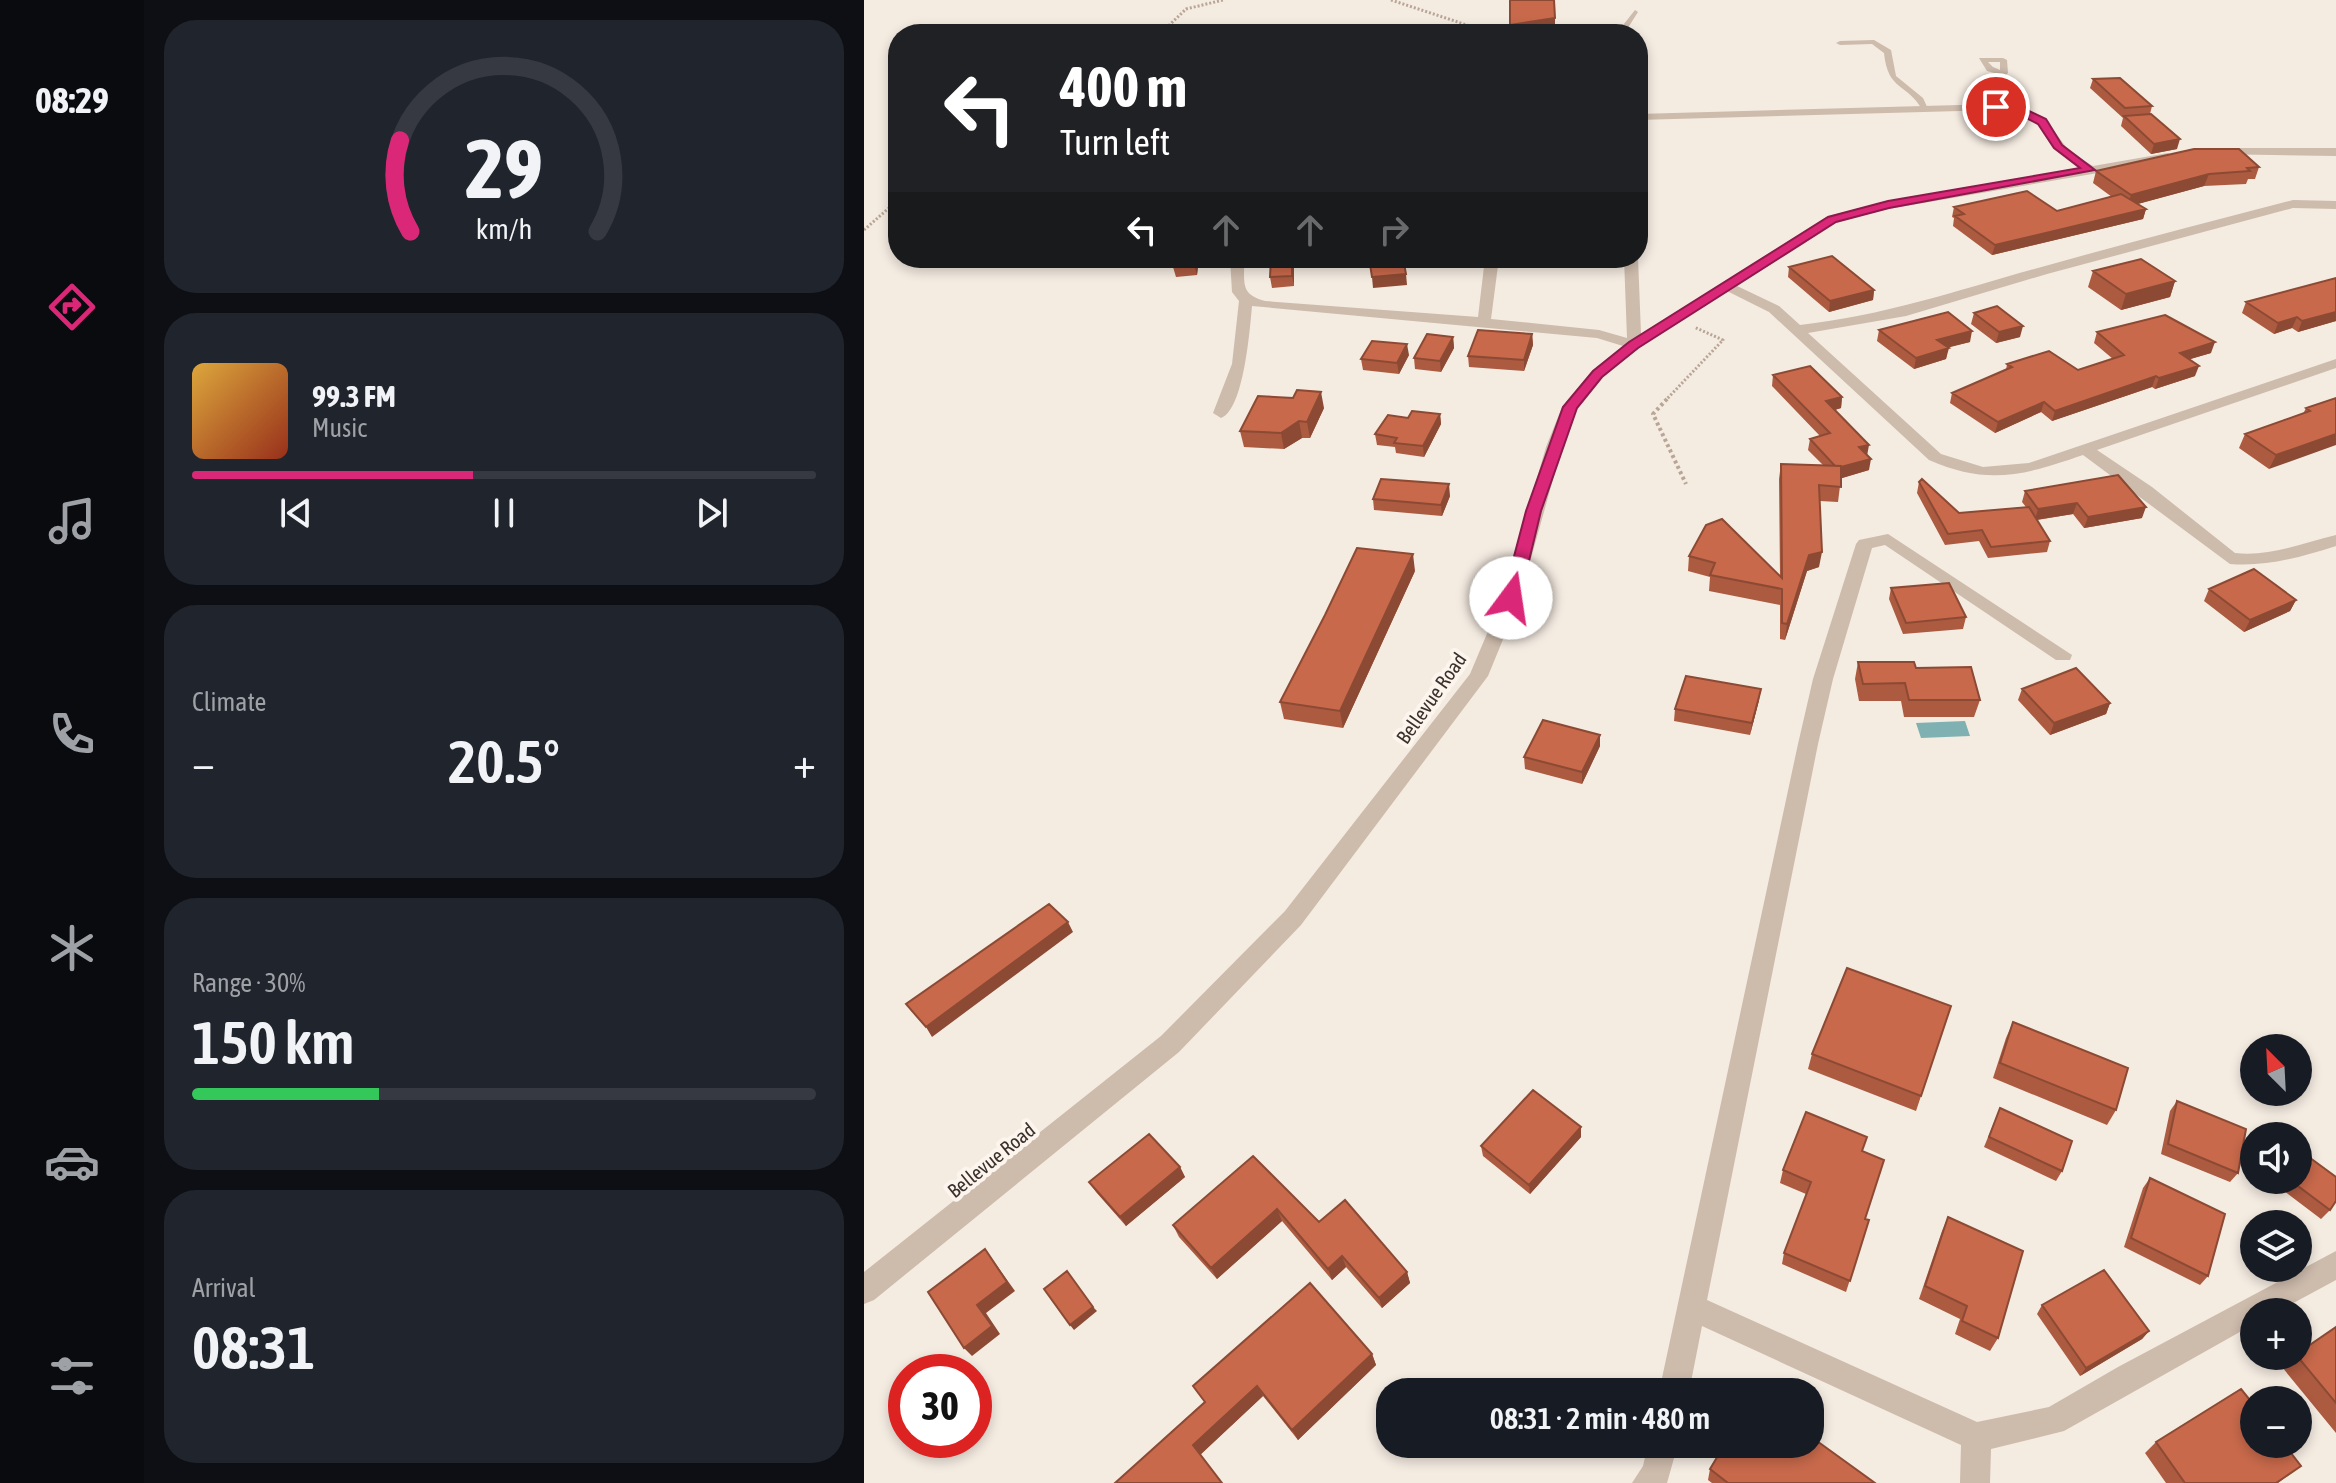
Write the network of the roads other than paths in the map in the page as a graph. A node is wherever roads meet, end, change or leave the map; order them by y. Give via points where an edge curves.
1 (1635, 12) dead end
2 (1627, 24) edge
3 (1840, 43) dead end
4 (2004, 73) dead end
5 (1996, 107) junction
6 (1926, 109) junction
7 (1648, 117) edge
8 (2336, 152) edge
9 (2090, 170) junction
10 (2336, 205) edge
11 (1238, 268) edge
12 (1491, 268) edge
13 (1631, 268) edge
14 (1727, 286) junction
15 (1246, 300) junction
16 (1484, 322) junction
17 (1798, 330) junction
18 (1634, 345) junction
19 (2336, 363) edge
20 (1221, 413) dead end
21 (2086, 450) junction
22 (2336, 540) edge
23 (2063, 655) dead end
24 (2336, 1265) edge
25 (864, 1290) edge
26 (1693, 1308) junction
27 (1677, 1378) edge
28 (1976, 1437) junction
29 (1660, 1458) edge
30 (1647, 1483) edge
31 (1975, 1483) edge

1 - 2 lane
3 - 6 lane via 1874,42 1888,52 1888,73 1921,96
4 - 5 lane via 1987,85
5 - 6 street
5 - 9 street via 2042,121 2058,146
6 - 7 street
8 - 9 street, Bellevue Road via 2188,154
9 - 14 street, Bellevue Road via 1857,211 1832,219
10 - 17 street via 2293,204 1901,313
11 - 15 street via 1239,292
12 - 16 street
13 - 18 street
14 - 17 street via 1755,297
14 - 18 street, Bellevue Road
15 - 16 street
15 - 20 street via 1239,364
16 - 18 street via 1599,334
17 - 21 street via 1935,457 1959,468 2003,474
18 - 25 street, Bellevue Road via 1597,374 1570,407 1511,598 1478,676 1293,918 1170,1044
19 - 21 street
21 - 22 street via 2230,558 2287,555
23 - 26 street via 1888,539 1865,544 1808,744
24 - 28 street via 2054,1421
26 - 27 street
26 - 28 street
28 - 31 street
29 - 30 street

